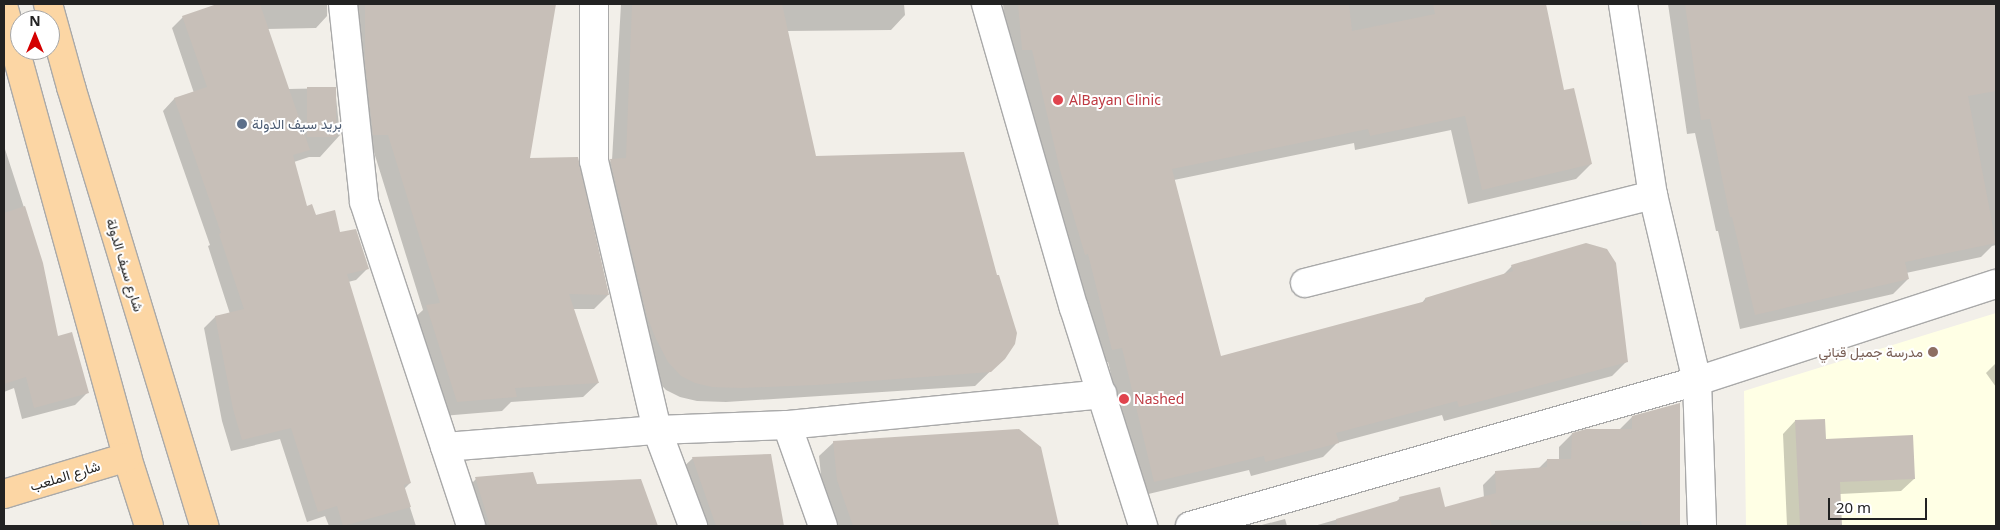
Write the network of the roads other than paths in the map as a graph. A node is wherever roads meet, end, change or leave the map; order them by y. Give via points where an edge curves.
1 (48, 4) edge
2 (343, 4) edge
3 (594, 4) edge
4 (986, 4) edge
5 (1623, 4) edge
6 (4, 9) edge
7 (1653, 195) junction
8 (1305, 283) dead end
9 (1996, 284) edge
10 (1697, 381) junction
11 (1102, 394) junction
12 (787, 425) junction
13 (658, 430) junction
14 (445, 447) junction
15 (127, 457) junction
16 (4, 494) edge
17 (149, 526) edge
18 (204, 526) edge
19 (471, 526) edge
20 (693, 526) edge
21 (823, 526) edge
22 (1143, 526) edge
23 (1190, 526) edge
24 (1702, 526) edge

1 - 18 main road, شارع سيف الدولة
2 - 14 street via 364,202
3 - 13 street via 594,161
4 - 11 street
5 - 7 street
6 - 15 main road
7 - 8 street
7 - 10 street
9 - 10 street
10 - 23 street
10 - 24 street
11 - 12 street
11 - 22 street
12 - 13 street
12 - 21 street
13 - 14 street
13 - 20 street
14 - 19 street
15 - 16 main road, شارع الملعب
15 - 17 main road

